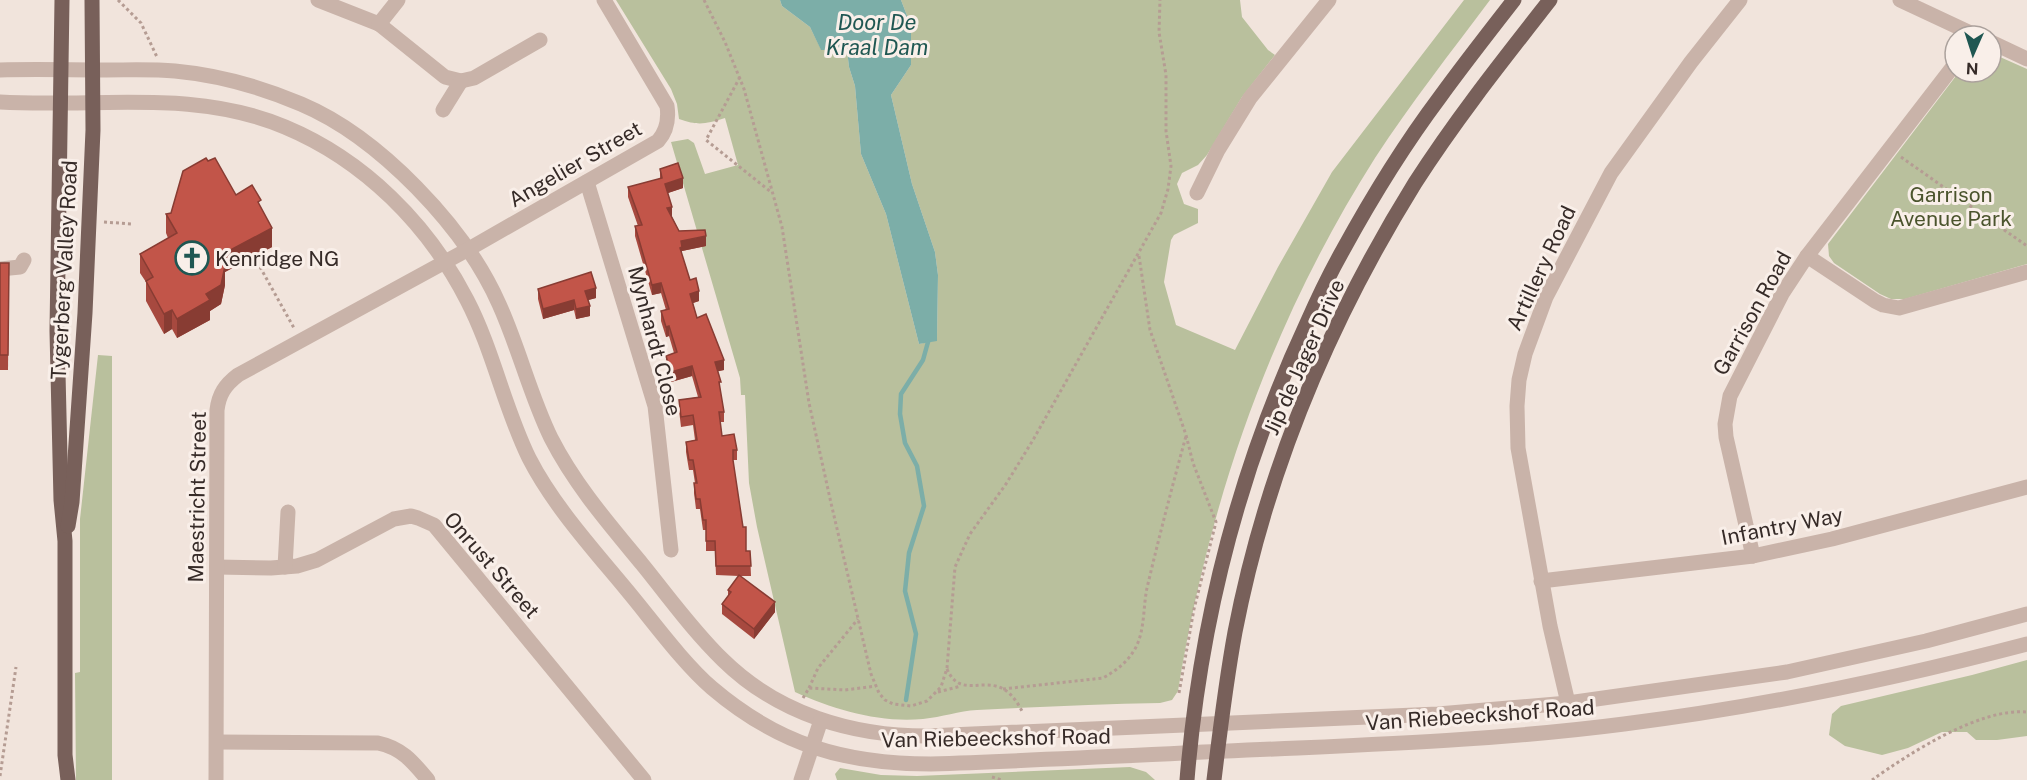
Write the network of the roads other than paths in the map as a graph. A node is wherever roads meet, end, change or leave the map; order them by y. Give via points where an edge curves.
1 (62, 0) edge
2 (92, 0) edge
3 (318, 0) edge
4 (398, 0) edge
5 (604, 0) edge
6 (1329, 0) edge
7 (1514, 0) edge
8 (1550, 0) edge
9 (1740, 0) edge
10 (1900, 0) edge
11 (379, 24) junction
12 (1950, 24) edge
13 (540, 40) dead end
14 (2003, 48) edge
15 (2027, 59) edge
16 (0, 69) edge
17 (61, 70) junction
18 (92, 70) junction
19 (1943, 80) edge
20 (461, 81) junction
21 (0, 102) edge
22 (93, 102) junction
23 (60, 103) junction
24 (443, 110) dead end
25 (587, 182) junction
26 (1197, 193) dead end
27 (467, 250) junction
28 (1807, 256) junction
29 (24, 260) dead end
30 (443, 262) junction
31 (0, 268) edge
32 (2027, 272) edge
33 (2027, 487) edge
34 (288, 512) dead end
35 (65, 541) junction
36 (671, 550) dead end
37 (1753, 556) junction
38 (217, 567) junction
39 (285, 567) junction
40 (1541, 580) junction
41 (2027, 614) edge
42 (2027, 644) edge
43 (1568, 703) junction
44 (821, 720) junction
45 (1221, 722) junction
46 (1193, 723) junction
47 (217, 742) junction
48 (812, 748) junction
49 (1218, 752) junction
50 (65, 754) junction
51 (1189, 754) junction
52 (62, 780) edge
53 (68, 780) edge
54 (216, 780) edge
55 (428, 780) edge
56 (644, 780) edge
57 (801, 780) edge
58 (1187, 780) edge
59 (1214, 780) edge

1 - 17 main road, Tygerberg Valley Road
2 - 18 main road, Tygerberg Valley Road
3 - 11 street
4 - 11 street
5 - 25 street, Angelier Street via 664,100 668,121 658,141
6 - 26 street via 1250,98
7 - 46 main road, Jip de Jager Drive via 1439,97 1374,196 1341,252 1297,345 1249,468 1228,540
8 - 45 main road, Jip de Jager Drive via 1462,114 1417,181 1332,336 1296,421 1264,514 1236,630
9 - 40 street, Artillery Road via 1611,173 1545,297 1532,331 1519,380 1517,429
10 - 12 street
11 - 20 street via 445,77
13 - 20 street via 474,78
14 - 15 street
16 - 17 street, Van Riebeeckshof Road
17 - 18 street, Van Riebeeckshof Road
17 - 23 main road, Tygerberg Valley Road
18 - 22 main road, Tygerberg Valley Road
18 - 27 street, Van Riebeeckshof Road via 206,75 302,104 348,129 384,157 430,203
19 - 28 street, Garrison Road
20 - 24 street
21 - 23 street, Van Riebeeckshof Road
22 - 23 street, Van Riebeeckshof Road
22 - 30 street, Van Riebeeckshof Road via 203,105 239,111 284,127 344,159 383,189 416,223
22 - 35 main road, Tygerberg Valley Road via 85,313 72,502
23 - 35 main road, Tygerberg Valley Road via 57,331
25 - 27 street, Angelier Street
25 - 36 street, Mynhardt Close via 655,406
27 - 30 street, Maestricht Street
27 - 44 street, Van Riebeeckshof Road via 501,308 552,440 595,507 721,658 783,704
28 - 32 street via 1882,305 1899,308
28 - 37 street, Garrison Road via 1782,294 1726,411 1726,437
29 - 31 street via 20,267
30 - 38 street, Maestricht Street via 238,375 222,390
30 - 48 street, Van Riebeeckshof Road via 467,300 529,457 579,533 710,686 752,717
33 - 37 street, Infantry Way
34 - 39 street
35 - 50 main road, Tygerberg Valley Road
37 - 40 street, Infantry Way
38 - 39 street, Onrust Street
38 - 47 street, Maestricht Street
39 - 56 street, Onrust Street via 317,560 394,519 418,518 434,525
40 - 43 street, Artillery Road
41 - 43 street, Van Riebeeckshof Road via 1787,672
42 - 49 street, Van Riebeeckshof Road via 1819,693 1634,723 1447,742
43 - 45 street, Van Riebeeckshof Road via 1438,714
44 - 46 street, Van Riebeeckshof Road via 874,733 927,736
44 - 48 street
45 - 46 street, Van Riebeeckshof Road
45 - 49 main road, Jip de Jager Drive
46 - 51 main road, Jip de Jager Drive
47 - 54 street, Maestricht Street
47 - 55 street via 378,743 409,757
48 - 51 street, Van Riebeeckshof Road via 865,760 909,764
48 - 57 street
49 - 51 street, Van Riebeeckshof Road
49 - 59 main road, Jip de Jager Drive
50 - 52 main road, Tygerberg Valley Road
50 - 53 main road, Tygerberg Valley Road
51 - 58 main road, Jip de Jager Drive

